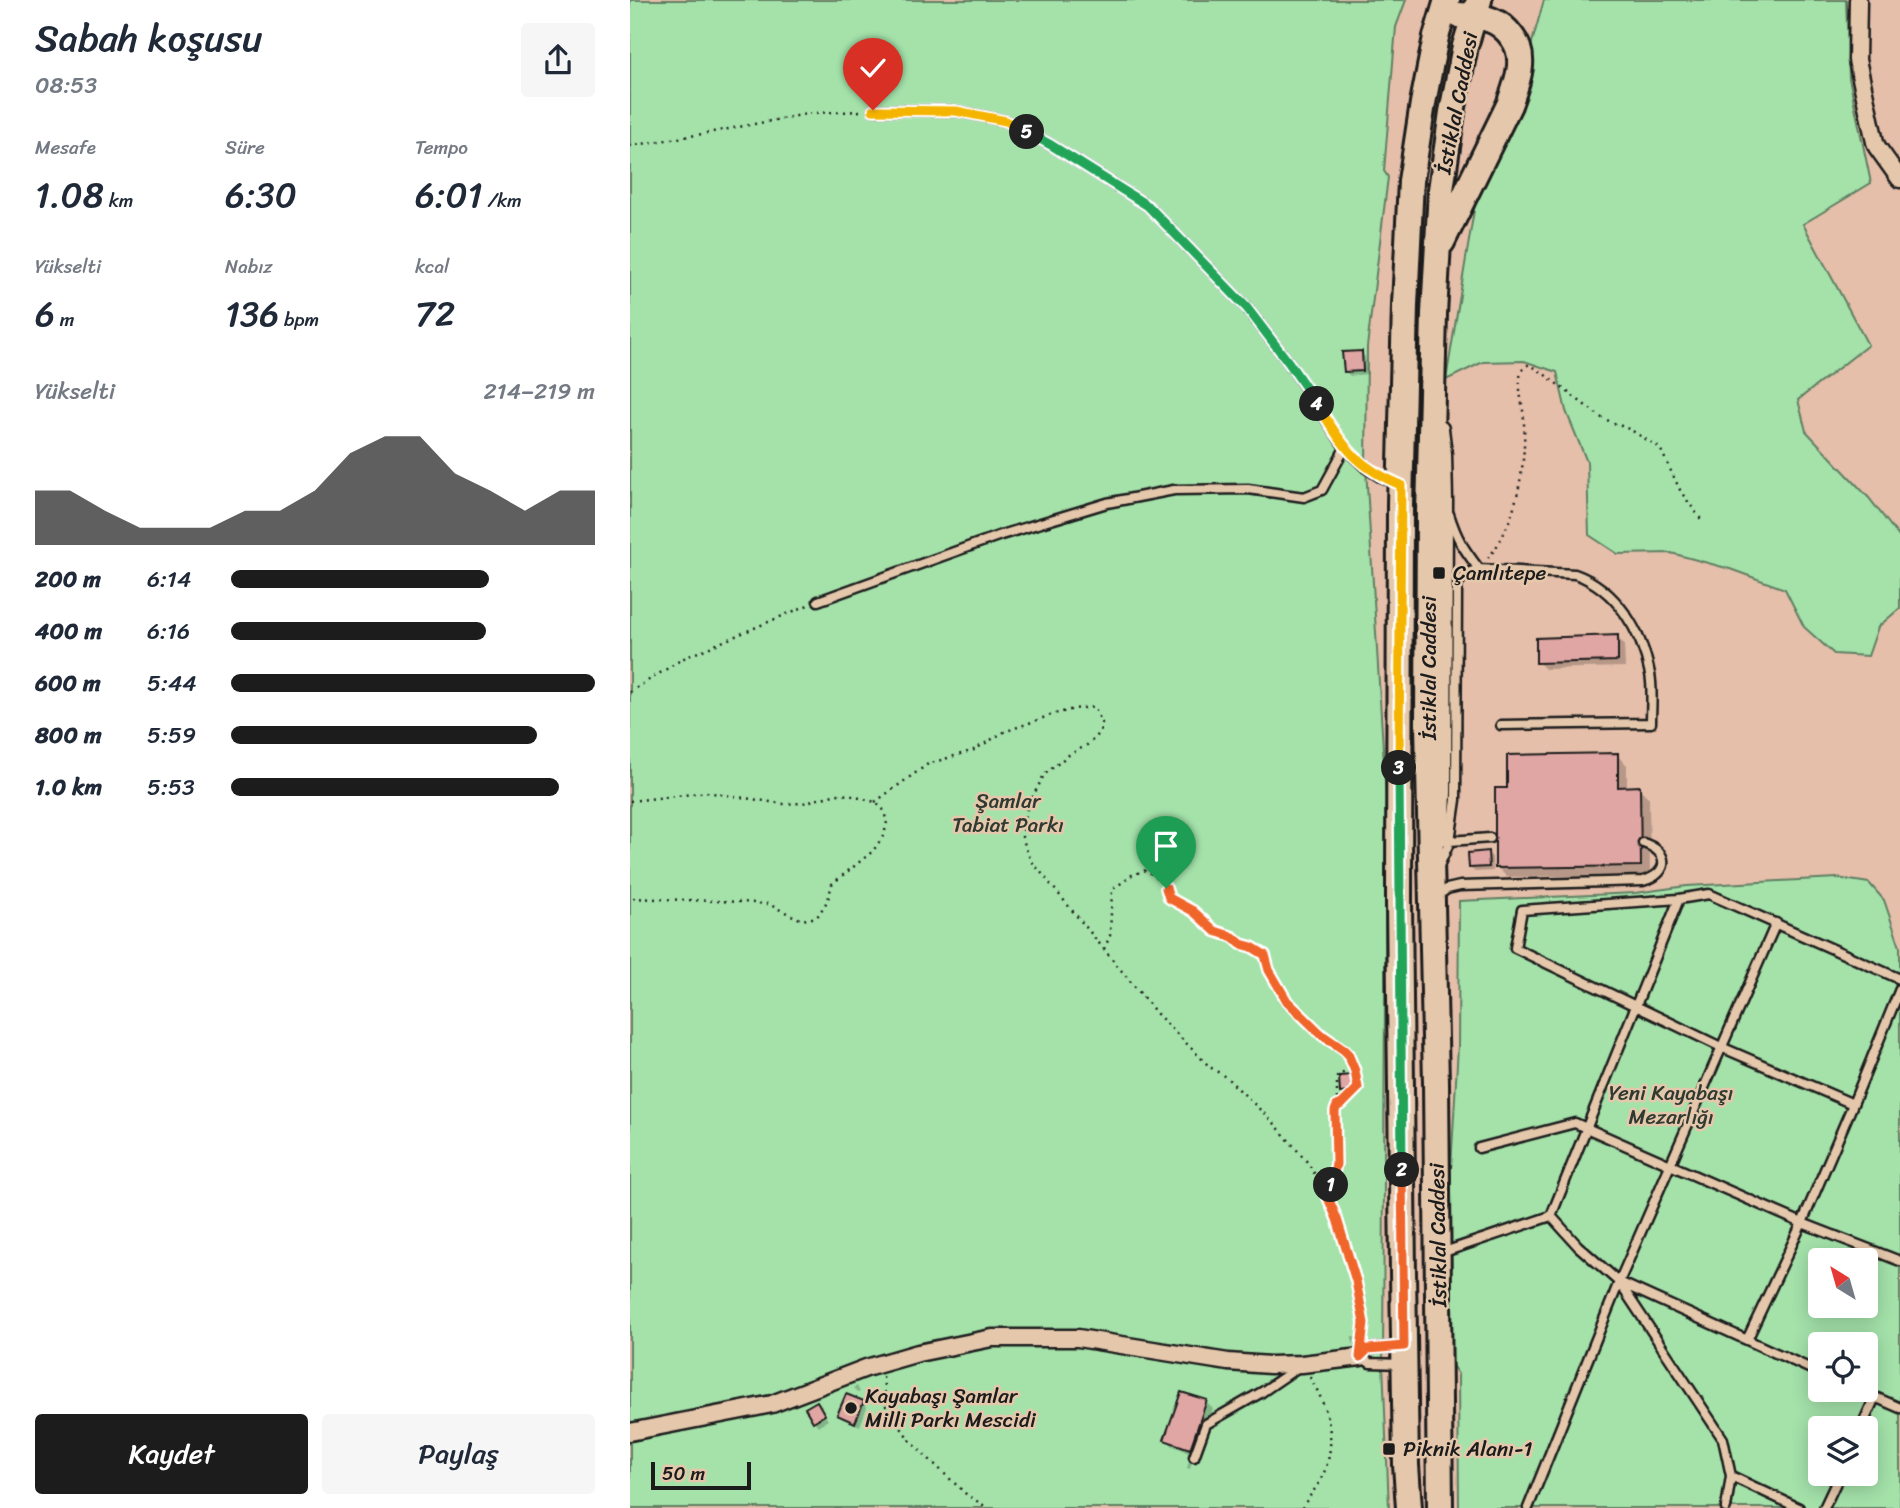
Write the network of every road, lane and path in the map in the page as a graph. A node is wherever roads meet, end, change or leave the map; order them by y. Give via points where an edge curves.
1 (1858, 0) edge
2 (1445, 7) edge
3 (1476, 8) edge
4 (873, 110) joint
5 (630, 146) edge
6 (1900, 179) edge
7 (1437, 253) junction
8 (1433, 363) junction
9 (1345, 448) junction
10 (1401, 485) junction
11 (1444, 501) junction
12 (1703, 522) dead end
13 (1479, 569) junction
14 (817, 601) joint
15 (630, 692) edge
16 (1500, 725) dead end
17 (630, 801) edge
18 (875, 802) junction
19 (1490, 838) dead end
20 (1450, 841) junction
21 (1643, 843) dead end
22 (1439, 867) junction
23 (630, 898) edge
24 (1679, 899) junction
25 (1432, 902) junction
26 (1776, 923) junction
27 (1104, 949) junction
28 (1900, 979) edge
29 (1900, 989) edge
30 (1635, 1006) junction
31 (1721, 1047) junction
32 (1355, 1071) junction
33 (1853, 1104) junction
34 (1337, 1106) junction
35 (1586, 1128) junction
36 (1479, 1148) dead end
37 (1671, 1165) junction
38 (1326, 1193) junction
39 (1551, 1216) junction
40 (1802, 1223) junction
41 (1438, 1254) junction
42 (1900, 1261) edge
43 (1619, 1282) junction
44 (1746, 1340) junction
45 (1404, 1355) junction
46 (1360, 1357) junction
47 (881, 1364) junction
48 (1302, 1364) junction
49 (1808, 1368) edge
50 (1878, 1398) edge
51 (1900, 1408) edge
52 (630, 1432) edge
53 (1194, 1457) dead end
54 (1731, 1476) junction
55 (1834, 1486) edge
56 (988, 1508) edge
57 (1302, 1508) edge
58 (1409, 1508) edge
59 (1440, 1508) edge
60 (1528, 1508) edge
61 (1726, 1508) edge
62 (1798, 1508) edge
63 (1824, 1508) edge

1 - 6 street via 1857,60 1875,142
2 - 3 main road
2 - 10 main road, İstiklal Caddesi via 1411,181
3 - 7 main road, İstiklal Caddesi via 1452,113
3 - 7 main road via 1517,42 1520,70 1509,104
4 - 5 path via 812,113
4 - 9 lane via 956,111 1006,121 1148,206 1247,308
7 - 8 main road, İstiklal Caddesi
8 - 11 street
8 - 25 main road, İstiklal Caddesi via 1429,514
9 - 10 lane via 1366,468
9 - 14 lane via 1322,489 1304,497 1248,489 1174,490 1107,503 1001,535
10 - 45 main road, İstiklal Caddesi
11 - 13 lane via 1456,537
11 - 22 street
12 - 13 path via 1681,492 1660,448 1602,418 1528,365 1521,371 1518,385 1524,423 1521,477 1500,542
13 - 16 lane via 1586,578 1616,601 1629,618 1650,675 1651,723
13 - 20 lane via 1465,574 1457,587 1456,800
14 - 15 path via 684,658
17 - 18 path via 706,792 784,804 837,794
18 - 23 path via 887,822 884,835 873,851 831,884 828,900 817,916 802,920 768,904
18 - 27 path via 928,764 974,750 1004,732 1054,714 1094,707 1102,723 1100,733 1044,775 1027,808 1022,838 1030,859
19 - 20 lane
20 - 22 lane
21 - 25 lane via 1660,853 1663,866 1660,873 1643,881 1460,886 1447,889
22 - 25 street
24 - 26 lane via 1709,894
24 - 30 lane
24 - 30 lane via 1522,910 1515,948
25 - 41 main road, İstiklal Caddesi
26 - 28 lane
26 - 31 lane
27 - 32 path via 1110,936 1112,890 1146,870 1163,882 1169,898 1215,931 1265,955 1282,995 1309,1024 1344,1050
27 - 38 path via 1166,1023 1275,1124
29 - 33 lane
30 - 31 lane
30 - 35 lane
31 - 33 lane
31 - 37 lane
32 - 34 path via 1358,1088
32 - 34 path via 1337,1077
33 - 40 lane
34 - 38 path via 1336,1164
35 - 36 lane via 1575,1123
35 - 37 lane
35 - 39 lane
37 - 40 lane
37 - 43 lane
38 - 46 path via 1356,1281 1364,1323
39 - 41 lane
39 - 43 lane
40 - 42 lane
40 - 44 lane
41 - 59 main road, İstiklal Caddesi
43 - 44 lane
43 - 54 lane via 1723,1439
43 - 60 lane
44 - 49 lane
45 - 46 lane via 1370,1363
45 - 46 lane via 1368,1349
45 - 58 main road, İstiklal Caddesi
46 - 48 street
47 - 48 street via 984,1339 1078,1338 1228,1362
47 - 52 street via 772,1404
47 - 56 path via 886,1406 911,1442 967,1495
48 - 53 lane via 1206,1424
48 - 57 path via 1326,1408 1331,1444 1324,1474
50 - 51 lane
54 - 61 lane
54 - 62 lane
55 - 63 lane

